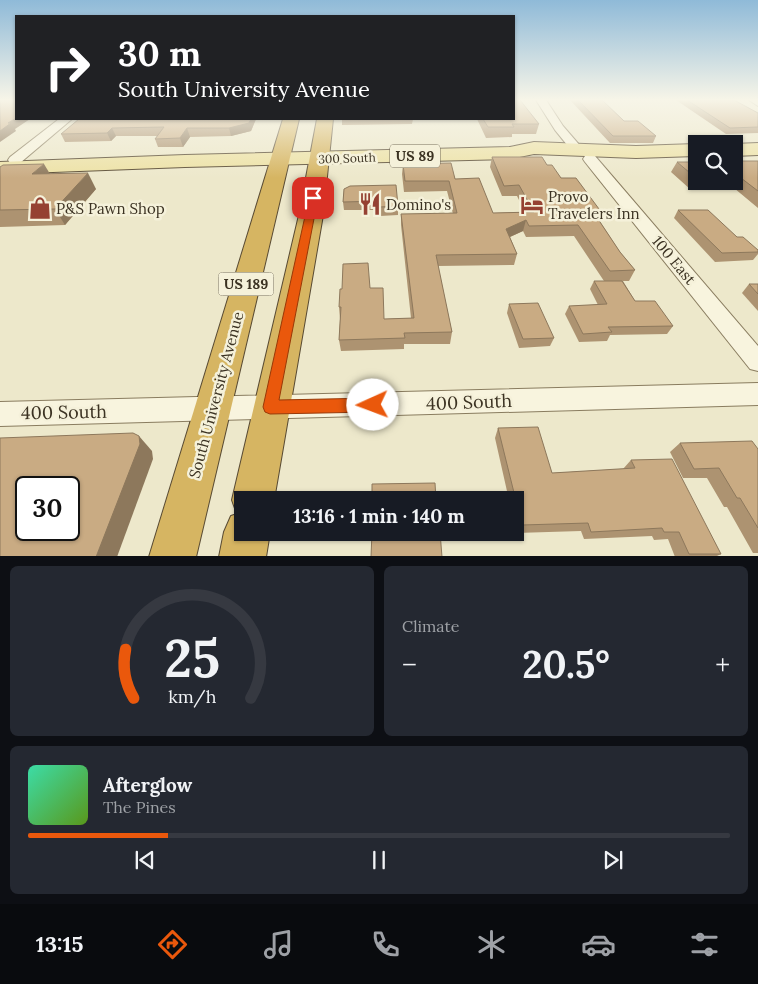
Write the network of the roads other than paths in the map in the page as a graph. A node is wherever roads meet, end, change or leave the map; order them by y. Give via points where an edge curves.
1 (57, 126) edge
2 (289, 126) edge
3 (324, 126) edge
4 (558, 126) edge
5 (758, 149) edge
6 (688, 150) edge
7 (743, 150) edge
8 (583, 153) junction
9 (319, 158) junction
10 (688, 158) edge
11 (743, 158) edge
12 (758, 158) edge
13 (279, 160) junction
14 (4, 166) edge
15 (758, 362) edge
16 (758, 394) edge
17 (270, 407) junction
18 (212, 408) junction
19 (0, 414) edge
20 (255, 491) edge
21 (245, 541) edge
22 (172, 556) edge
23 (242, 556) edge

1 - 14 street
2 - 13 highway, South University Avenue / US 189
3 - 9 highway, US 189
4 - 8 street, 100 East
5 - 7 main road
6 - 8 main road, 300 South / US 89
8 - 9 main road, 300 South / US 89 via 541,160 510,153
8 - 10 main road, 300 South / US 89
8 - 15 street, 100 East
9 - 13 main road, 300 South / US 89
9 - 17 highway, US 189
11 - 12 main road
13 - 14 main road, 300 South / US 89
13 - 18 highway, South University Avenue / US 189
16 - 17 street, 400 South
17 - 18 street, 400 South
17 - 20 highway, US 189
18 - 19 street, 400 South
18 - 22 highway, South University Avenue / US 189
21 - 23 highway

